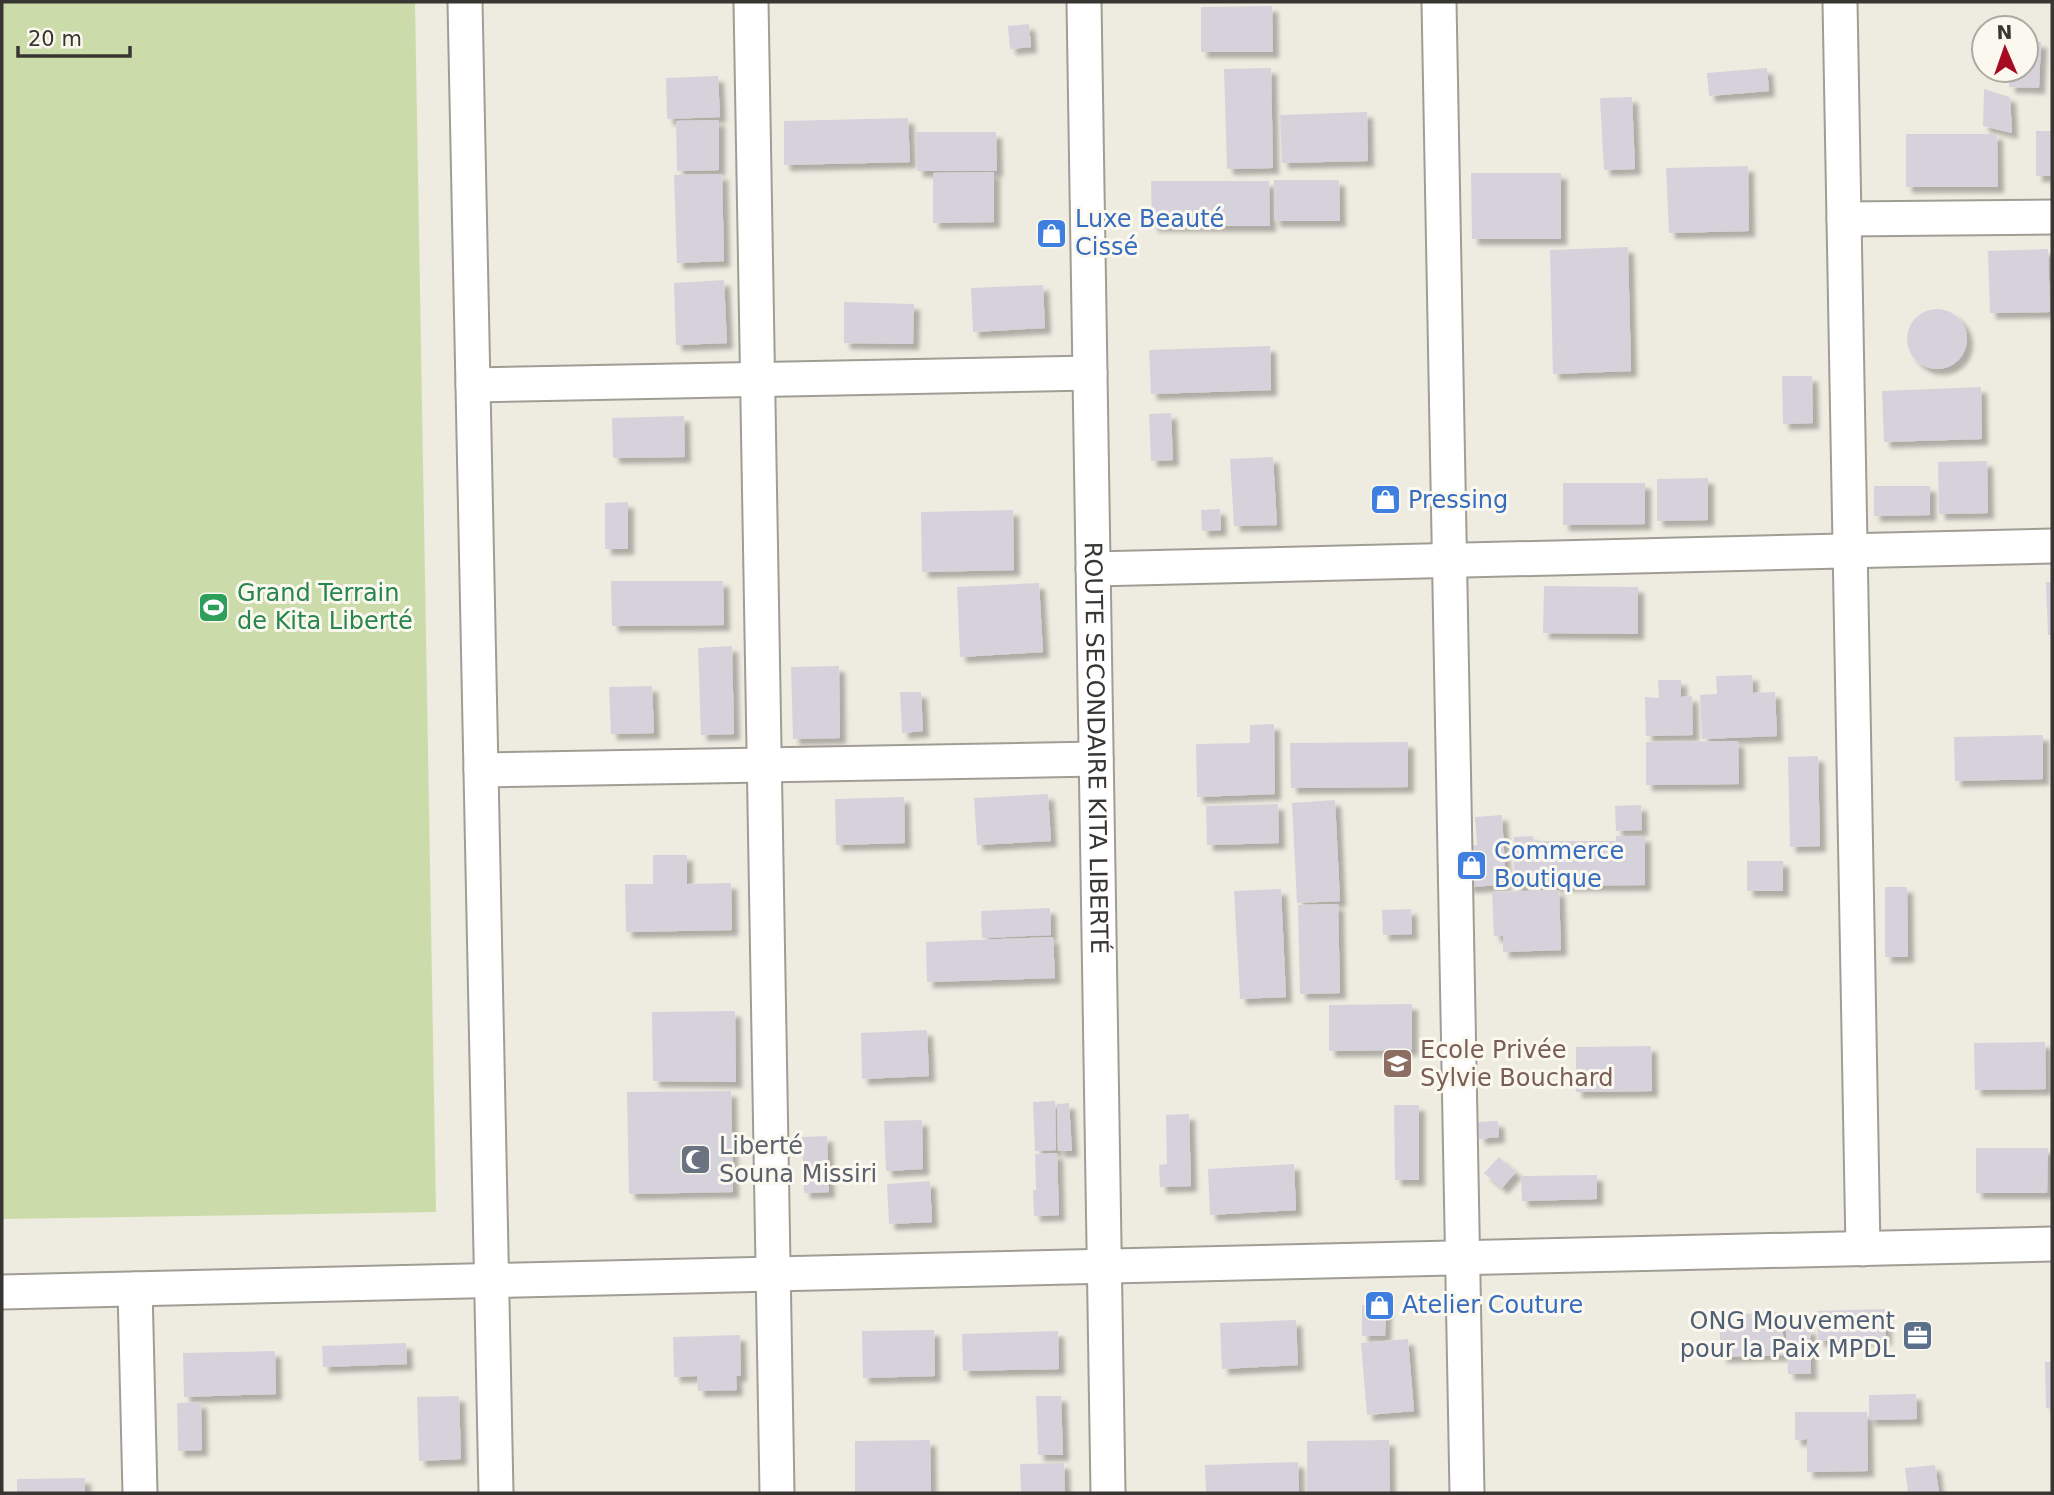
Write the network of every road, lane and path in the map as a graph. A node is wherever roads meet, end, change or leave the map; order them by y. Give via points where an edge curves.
1 (465, 2) edge
2 (751, 2) edge
3 (1084, 2) edge
4 (1439, 2) edge
5 (1840, 2) edge
6 (2052, 217) edge
7 (1844, 219) junction
8 (1090, 373) junction
9 (758, 380) junction
10 (473, 384) junction
11 (2052, 547) edge
12 (1850, 551) junction
13 (1450, 561) junction
14 (1093, 569) junction
15 (1096, 759) junction
16 (764, 765) junction
17 (481, 771) junction
18 (2052, 1244) edge
19 (1863, 1248) junction
20 (1463, 1258) junction
21 (1104, 1266) junction
22 (773, 1274) junction
23 (492, 1281) junction
24 (135, 1289) junction
25 (2, 1292) edge
26 (140, 1493) edge
27 (496, 1493) edge
28 (777, 1493) edge
29 (1108, 1493) edge
30 (1467, 1493) edge

1 - 10 street
2 - 9 street
3 - 8 street, ROUTE SECONDAIRE KITA LIBERTÉ
4 - 13 street
5 - 7 street
6 - 7 street
7 - 12 street
8 - 9 street
8 - 14 street, ROUTE SECONDAIRE KITA LIBERTÉ
9 - 10 street
9 - 16 street
10 - 17 street
11 - 12 street
12 - 13 street
12 - 19 street
13 - 14 street
13 - 20 street
14 - 15 street, ROUTE SECONDAIRE KITA LIBERTÉ
15 - 16 street
15 - 21 street, ROUTE SECONDAIRE KITA LIBERTÉ
16 - 17 street
16 - 22 street
17 - 23 street
18 - 19 street
19 - 20 street
20 - 21 street
20 - 30 street
21 - 22 street
21 - 29 street, ROUTE SECONDAIRE KITA LIBERTÉ
22 - 23 street
22 - 28 street
23 - 24 street
23 - 27 street
24 - 25 street
24 - 26 street

